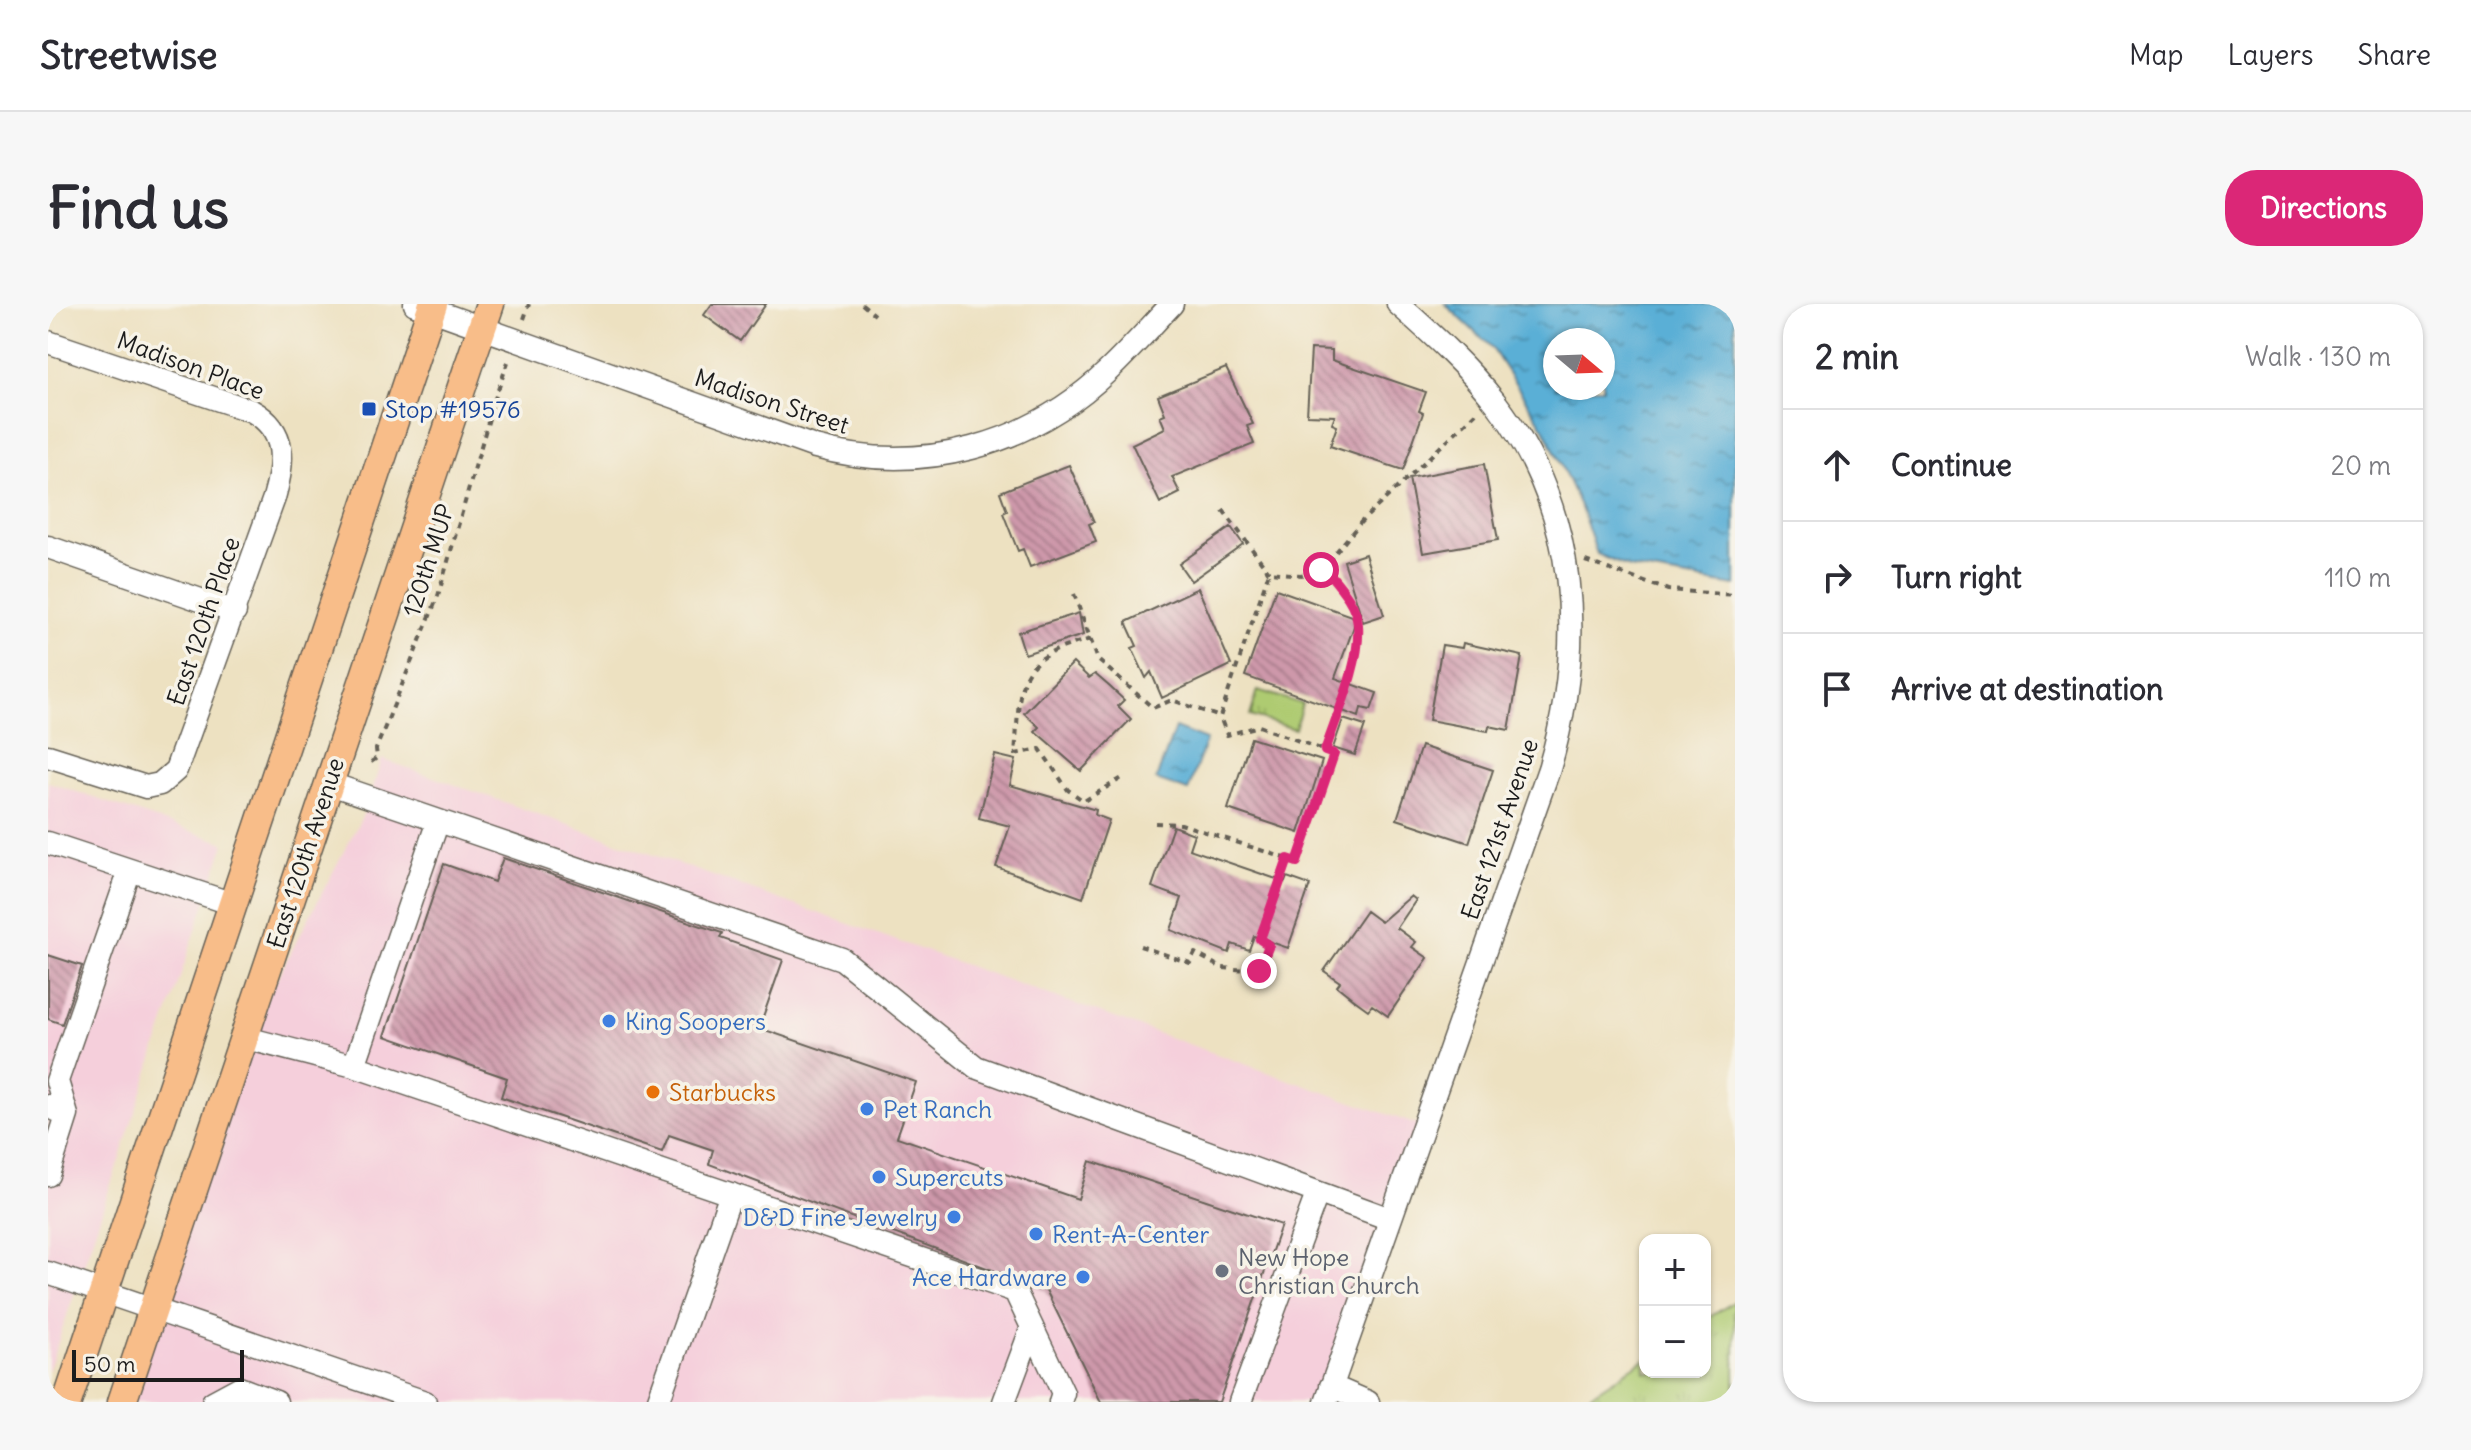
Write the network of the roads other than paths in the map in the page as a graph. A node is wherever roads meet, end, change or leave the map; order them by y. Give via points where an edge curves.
1 (1172, 304) edge
2 (1398, 304) edge
3 (426, 306) edge
4 (487, 315) edge
5 (48, 342) edge
6 (282, 468) joint
7 (48, 547) edge
8 (235, 612) junction
9 (48, 756) edge
10 (328, 783) junction
11 (438, 821) junction
12 (48, 843) edge
13 (129, 873) junction
14 (233, 904) junction
15 (246, 1038) junction
16 (354, 1066) junction
17 (52, 1080) edge
18 (57, 1110) edge
19 (48, 1175) edge
20 (731, 1194) junction
21 (1317, 1194) junction
22 (1390, 1219) junction
23 (48, 1273) edge
24 (103, 1292) junction
25 (154, 1309) junction
26 (1032, 1327) junction
27 (1328, 1394) edge
28 (417, 1401) edge
29 (67, 1402) edge
30 (122, 1402) edge
31 (213, 1402) edge
32 (276, 1402) edge
33 (658, 1402) edge
34 (1004, 1402) edge
35 (1060, 1402) edge
36 (1240, 1402) edge
37 (1368, 1402) edge

1 - 4 street, Madison Street via 1108,371 1046,417 975,449 905,458 860,457 815,447
2 - 22 street, East 121st Avenue via 1463,363 1507,419 1544,489 1564,554 1573,609 1571,671 1561,729
3 - 4 street, Madison Street
3 - 14 main road
4 - 10 main road, East 120th Avenue
5 - 6 street, Madison Place via 252,411 277,434
6 - 8 street, East 120th Place
7 - 8 street
8 - 9 street, East 120th Place via 182,760 160,784 130,785
10 - 11 street
10 - 15 main road, East 120th Avenue
11 - 16 street
11 - 21 street via 842,959 976,1067
12 - 13 street
13 - 14 street
13 - 17 street
14 - 24 main road
15 - 16 street
15 - 25 main road, East 120th Avenue
16 - 20 street
17 - 18 street
18 - 19 street
20 - 26 street via 1015,1291
20 - 33 street
21 - 22 street
21 - 36 street
22 - 27 street, East 121st Avenue
23 - 24 street
24 - 25 street
24 - 29 main road
25 - 28 street
25 - 30 main road, East 120th Avenue
26 - 34 street
26 - 35 street via 1063,1393
27 - 37 street
31 - 32 street via 239,1388

